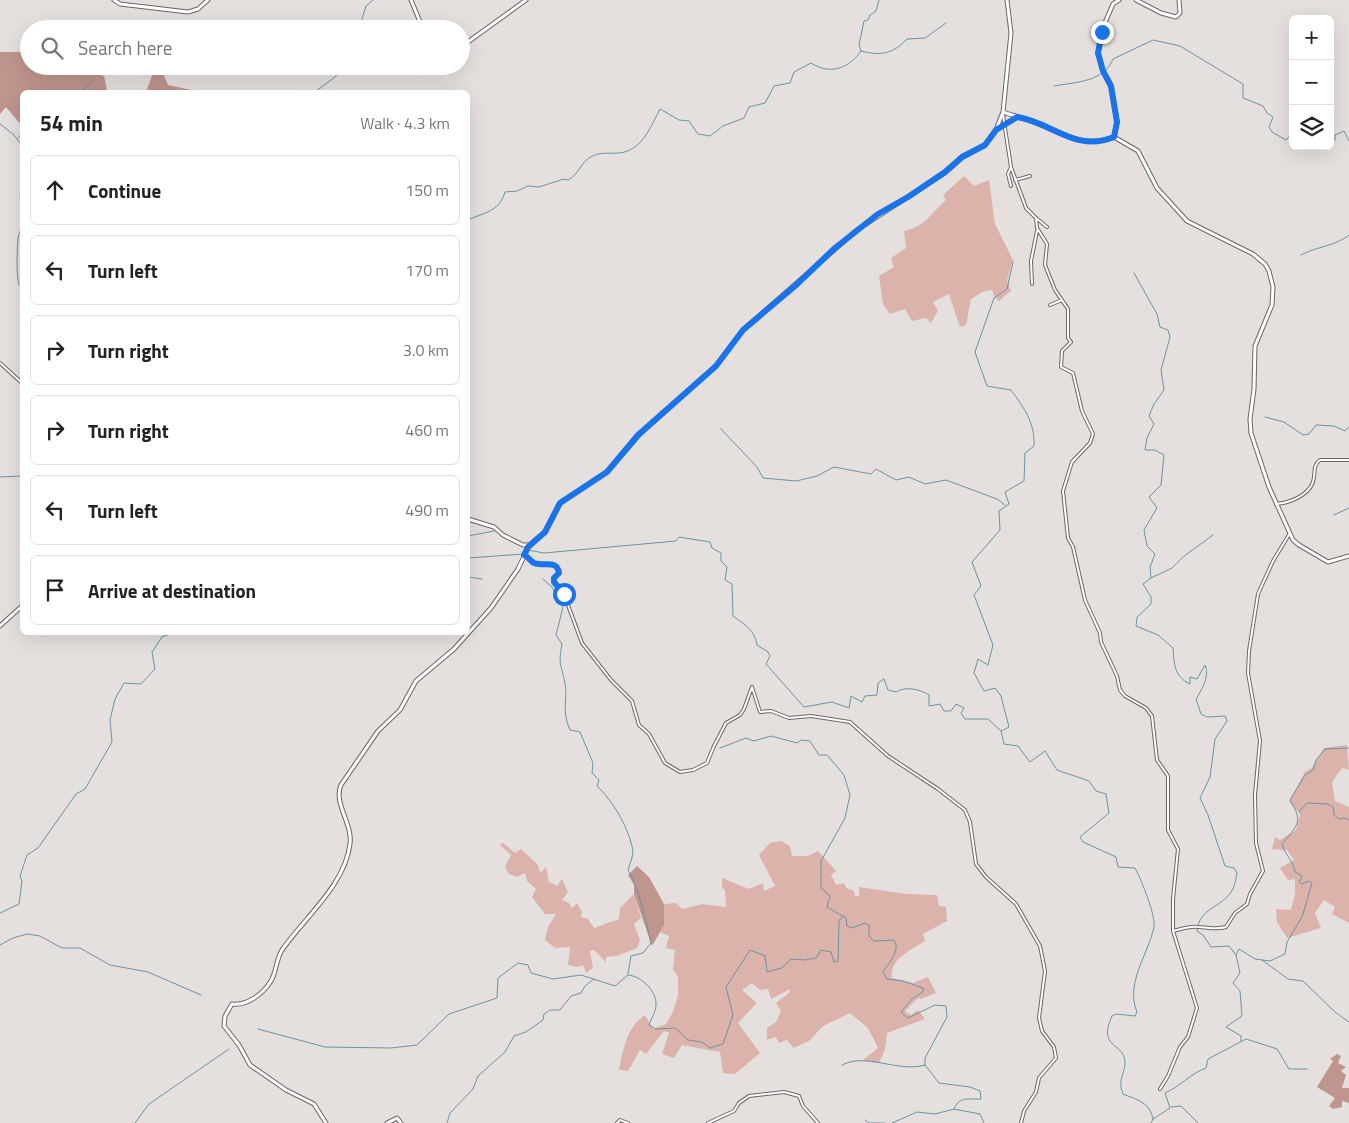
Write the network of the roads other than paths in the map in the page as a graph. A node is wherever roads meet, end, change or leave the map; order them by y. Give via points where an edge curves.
1 (114, 0) edge
2 (208, 0) edge
3 (411, 0) edge
4 (526, 0) edge
5 (1007, 0) edge
6 (1119, 0) edge
7 (1136, 0) edge
8 (1179, 0) edge
9 (419, 20) edge
10 (470, 40) edge
11 (1003, 112) junction
12 (1017, 117) junction
13 (1004, 124) junction
14 (996, 130) junction
15 (1114, 137) junction
16 (1010, 167) junction
17 (1030, 176) dead end
18 (1015, 180) junction
19 (1011, 186) dead end
20 (1036, 218) junction
21 (1047, 227) dead end
22 (1037, 228) junction
23 (1032, 284) dead end
24 (1062, 300) junction
25 (1050, 305) dead end
26 (0, 363) edge
27 (20, 382) edge
28 (1349, 460) edge
29 (1276, 504) junction
30 (470, 520) edge
31 (1290, 533) junction
32 (530, 545) junction
33 (524, 555) junction
34 (1349, 556) edge
35 (20, 608) edge
36 (0, 626) edge
37 (470, 632) edge
38 (467, 635) edge
39 (1173, 931) junction
40 (1160, 1089) dead end
41 (326, 1123) edge
42 (387, 1123) edge
43 (401, 1123) edge
44 (617, 1123) edge
45 (628, 1123) edge
46 (708, 1123) edge
47 (818, 1123) edge
48 (1021, 1123) edge

1 - 2 street via 120,4 188,12 198,9
3 - 9 street
4 - 10 street
5 - 11 street via 1011,33
6 - 15 street via 1113,4 1098,47 1103,73 1111,86 1117,122
7 - 8 street via 1176,17 1180,13
11 - 12 street
11 - 13 street
11 - 14 street
12 - 13 street
12 - 15 street via 1078,140
13 - 14 street
13 - 16 street
14 - 32 street via 985,145 878,214 835,248 743,330 716,366 638,435 607,472 560,503 545,532
15 - 29 street via 1138,152 1159,191 1187,221 1254,254 1269,271 1273,287 1272,305 1255,346 1250,428
16 - 18 street
16 - 19 street
17 - 18 street
18 - 20 street via 1026,208
20 - 21 street
20 - 22 street
22 - 23 street
22 - 24 street via 1046,244 1045,265
24 - 25 street
24 - 39 street via 1068,309 1070,342 1062,351 1061,367 1073,373 1082,411 1093,434 1090,443 1072,462 1063,491 1068,538 1085,600 1120,690 1140,703 1152,716 1158,760 1168,778 1168,830 1178,849 1172,899
26 - 27 street
28 - 29 street via 1320,460 1316,464 1313,482 1306,491 1296,499
29 - 31 street
30 - 32 street via 494,527 523,545
31 - 34 street via 1299,546 1324,561
31 - 39 street via 1258,594 1249,652 1248,673 1260,741 1255,795 1256,834 1263,870 1247,904 1235,913 1226,927 1197,926
32 - 33 street
33 - 37 street via 487,613
33 - 48 street via 536,563 558,567 559,573 554,582 565,596 582,642 632,701 639,725 672,768 683,772 707,763 726,724 744,709 752,687 760,712 771,711 789,718 811,716 850,722 888,756 959,804 969,818 975,862 986,877 1016,904 1038,942 1045,967 1039,1018 1056,1058 1039,1078
35 - 36 street
38 - 41 street via 421,675 400,710 378,731 340,788 338,794 351,837 340,873 282,950 270,982 255,998 244,1004 232,1004 224,1019 225,1028 252,1066 286,1090 314,1104
39 - 40 street via 1196,1008 1188,1037
42 - 43 street via 397,1118
44 - 45 street via 620,1120
46 - 47 street via 734,1111 738,1103 749,1096 784,1092 799,1096

